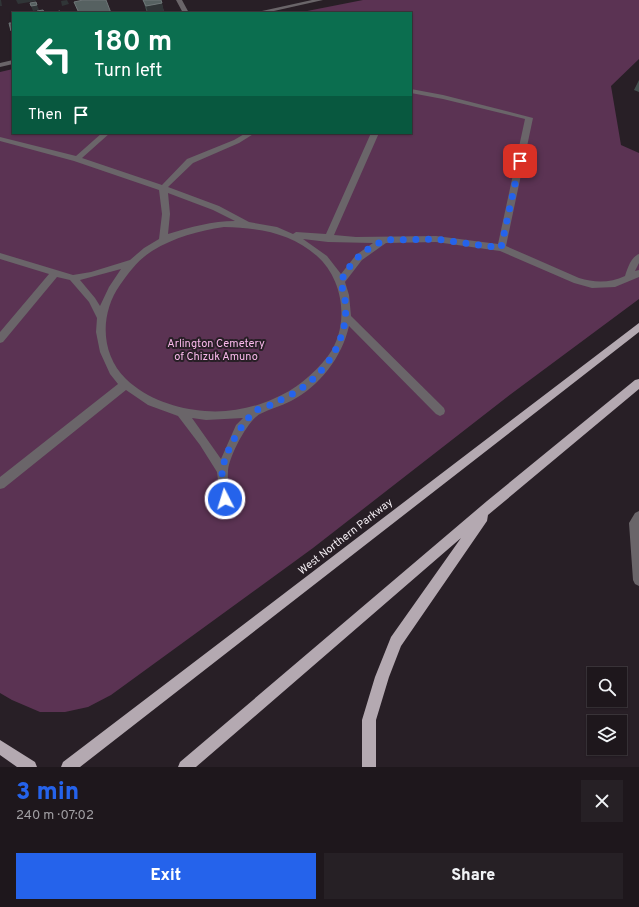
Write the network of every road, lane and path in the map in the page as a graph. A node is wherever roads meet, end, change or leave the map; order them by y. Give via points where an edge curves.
1 (179, 0) edge
2 (320, 0) edge
3 (185, 12) edge
4 (261, 12) edge
5 (12, 62) edge
6 (0, 65) edge
7 (412, 92) edge
8 (105, 134) edge
9 (249, 134) edge
10 (375, 134) edge
11 (0, 139) edge
12 (77, 159) junction
13 (164, 188) junction
14 (248, 224) junction
15 (292, 235) junction
16 (328, 239) junction
17 (384, 240) junction
18 (163, 241) junction
19 (501, 248) junction
20 (0, 256) edge
21 (639, 257) edge
22 (131, 263) junction
23 (56, 272) junction
24 (639, 273) edge
25 (629, 277) junction
26 (73, 278) junction
27 (340, 282) junction
28 (346, 317) junction
29 (101, 318) junction
30 (639, 327) edge
31 (0, 339) edge
32 (639, 383) edge
33 (125, 385) junction
34 (256, 410) junction
35 (440, 411) dead end
36 (182, 414) junction
37 (222, 471) junction
38 (0, 484) edge
39 (225, 499) dead end
40 (491, 505) junction
41 (639, 517) edge
42 (639, 580) edge
43 (0, 747) edge
44 (30, 767) edge
45 (68, 767) edge
46 (185, 767) edge
47 (369, 767) edge

1 - 3 street
2 - 4 street
5 - 6 street
7 - 19 street via 529,118
8 - 12 street
9 - 13 street via 190,162
10 - 16 street
11 - 12 street
12 - 13 street
13 - 14 street via 216,208
13 - 18 street via 167,220
14 - 15 street via 273,228
14 - 18 street via 204,227
15 - 16 street
15 - 27 street via 313,248 330,264
16 - 17 street
17 - 19 street via 436,239
17 - 27 street via 363,252
18 - 22 street
19 - 25 street via 592,285 615,284
20 - 23 street
21 - 25 street
22 - 26 street
22 - 29 street via 116,280 106,299
23 - 26 street
23 - 31 street
24 - 25 street
26 - 29 street via 92,300
27 - 28 street via 345,299
28 - 34 street via 342,336 331,358 315,377 295,393
28 - 35 street
29 - 33 street via 100,333 104,351 114,372
30 - 45 main road, West Northern Parkway
32 - 40 main road
33 - 36 street via 146,401
33 - 38 street
34 - 36 street via 232,415
34 - 37 street via 240,428
36 - 37 street via 198,431
37 - 39 street
40 - 46 main road
40 - 47 main road via 396,642 369,720
41 - 42 street via 635,523
43 - 44 main road

